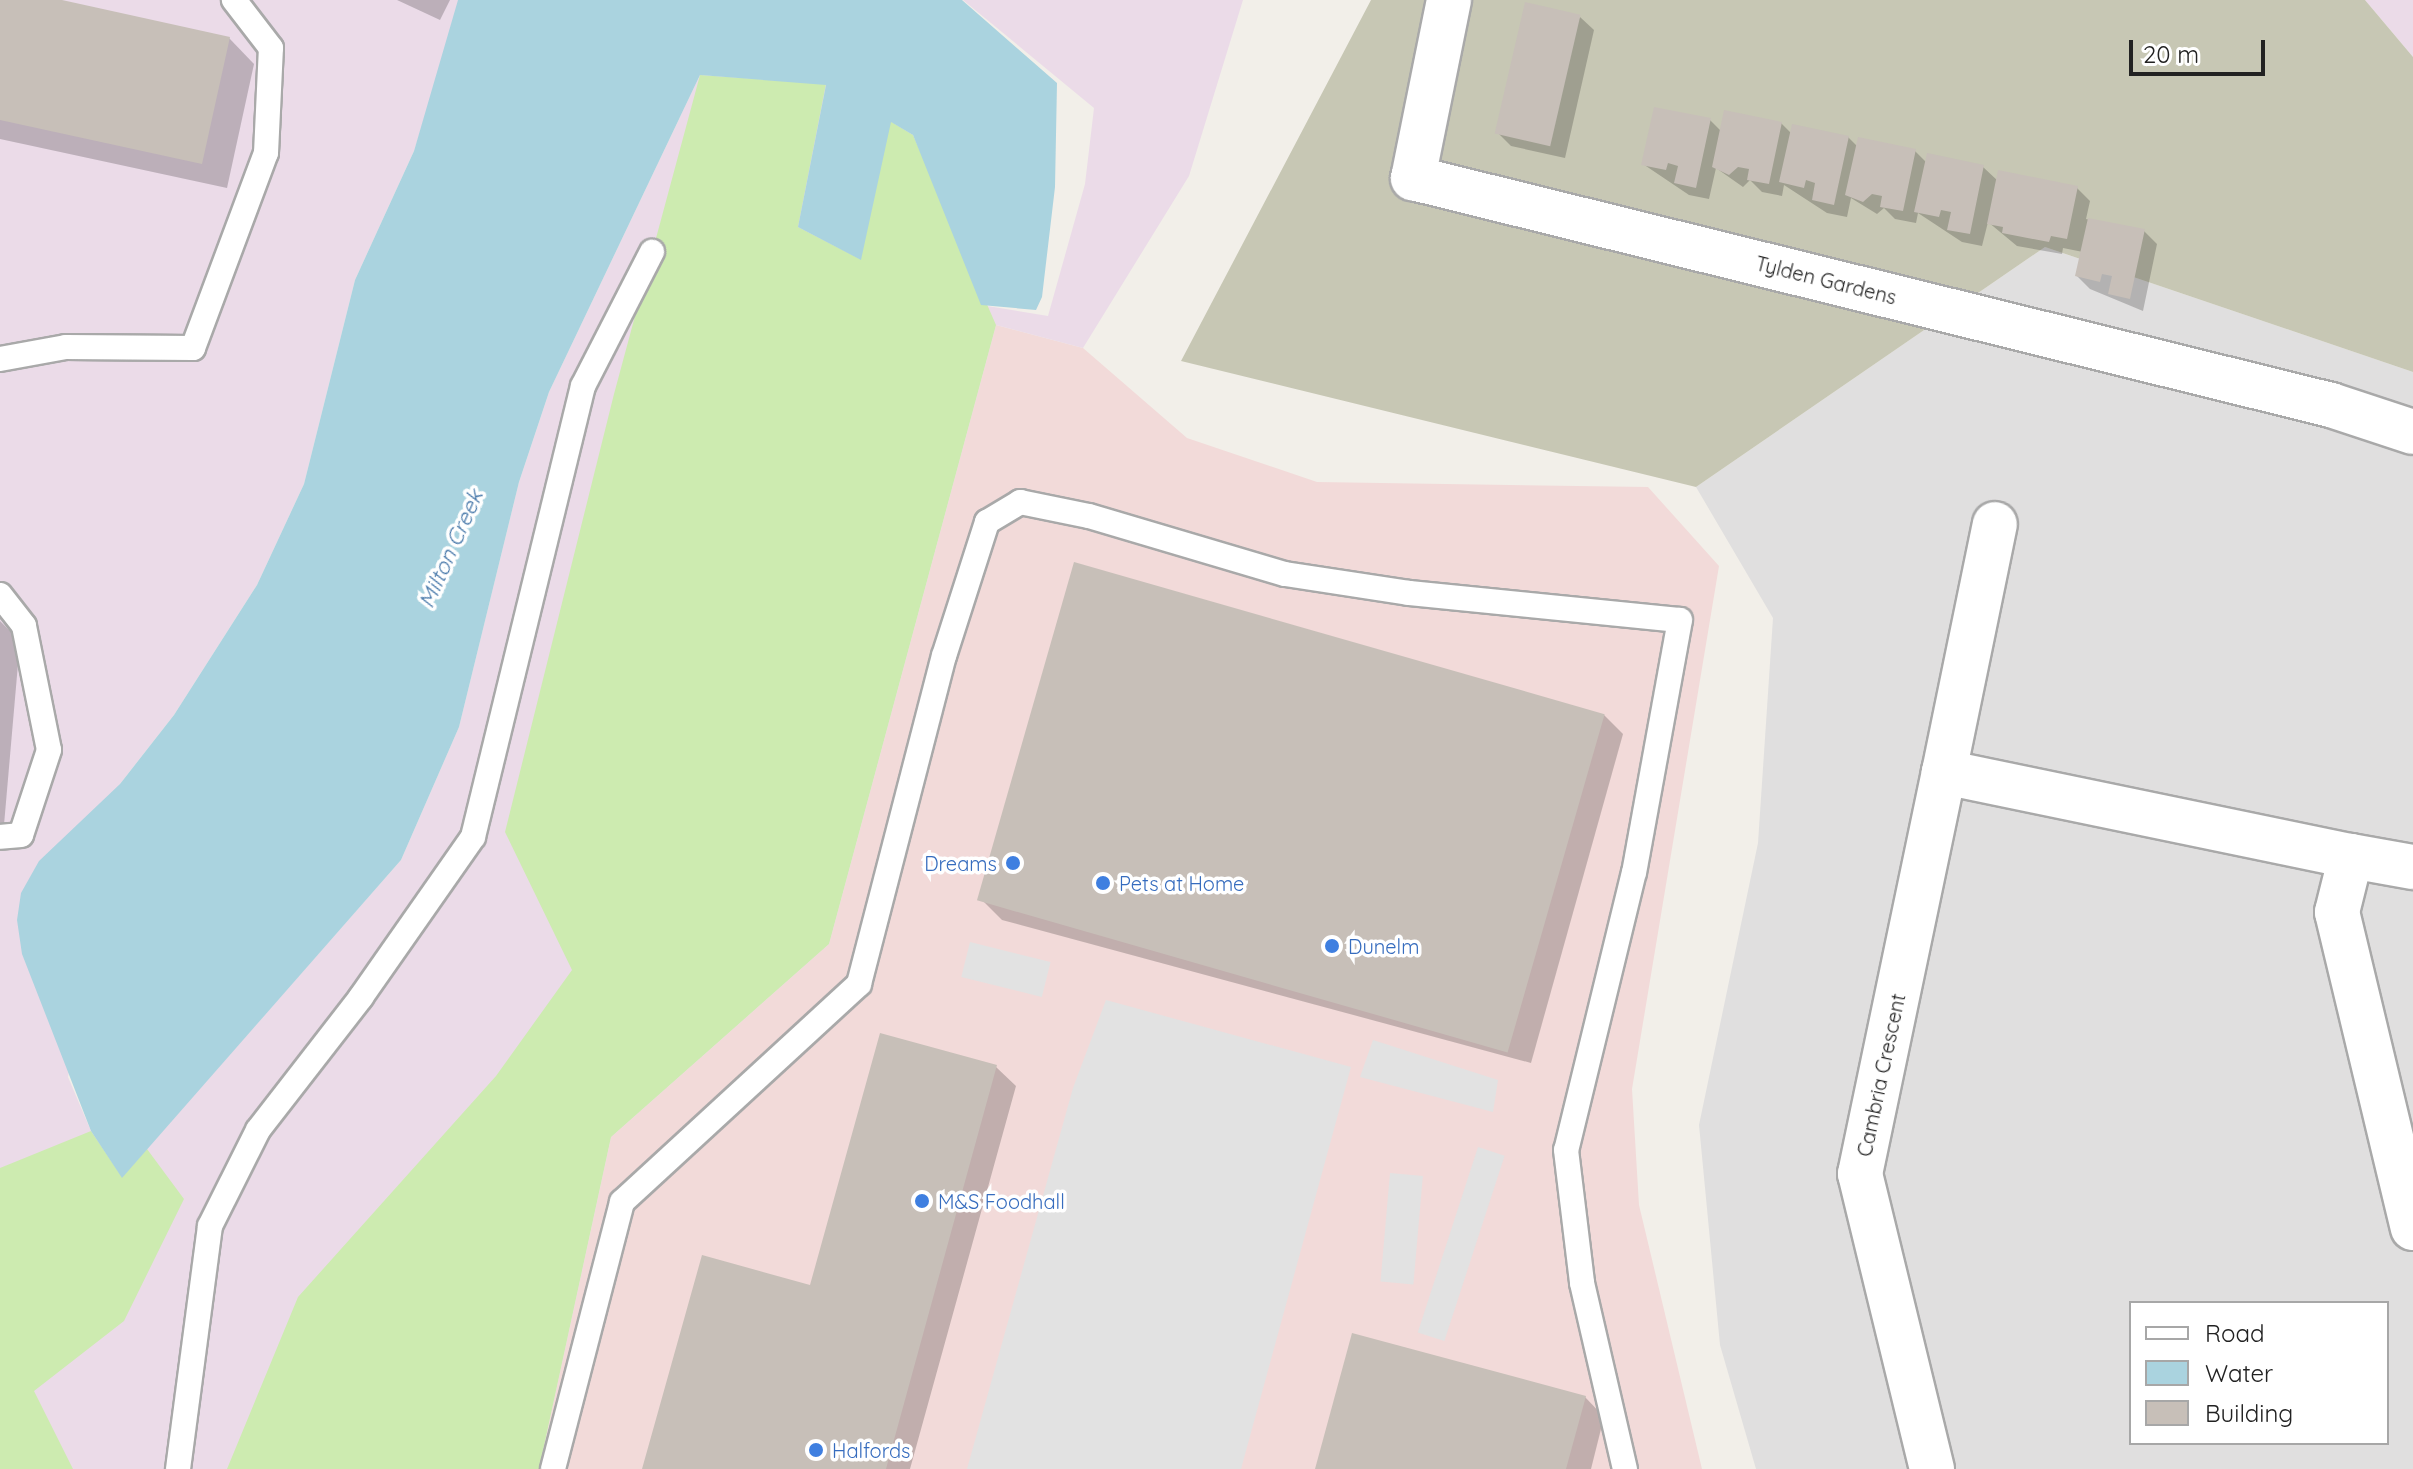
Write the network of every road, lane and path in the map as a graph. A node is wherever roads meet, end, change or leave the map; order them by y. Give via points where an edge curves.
1 (234, 0) edge
2 (1449, 0) edge
3 (652, 252) dead end
4 (0, 359) edge
5 (2413, 432) edge
6 (1995, 524) dead end
7 (0, 595) edge
8 (1944, 772) junction
9 (0, 837) edge
10 (2351, 856) junction
11 (2413, 867) edge
12 (2413, 1228) edge
13 (178, 1469) edge
14 (553, 1469) edge
15 (1625, 1469) edge
16 (1932, 1469) edge

1 - 4 lane via 271,48 266,153 193,348 66,347
2 - 5 street, Tylden Gardens via 1413,178 2331,405
3 - 13 lane via 583,386 473,837 361,997 258,1130 210,1226
6 - 8 street, Cambria Crescent
7 - 9 lane via 24,626 49,750 21,835
8 - 10 street
8 - 16 street, Cambria Crescent via 1860,1174
10 - 11 street
10 - 12 street via 2337,912
14 - 15 lane via 622,1202 859,984 944,656 987,522 1020,502 1089,516 1285,574 1409,593 1680,620 1634,872 1566,1150 1582,1283

